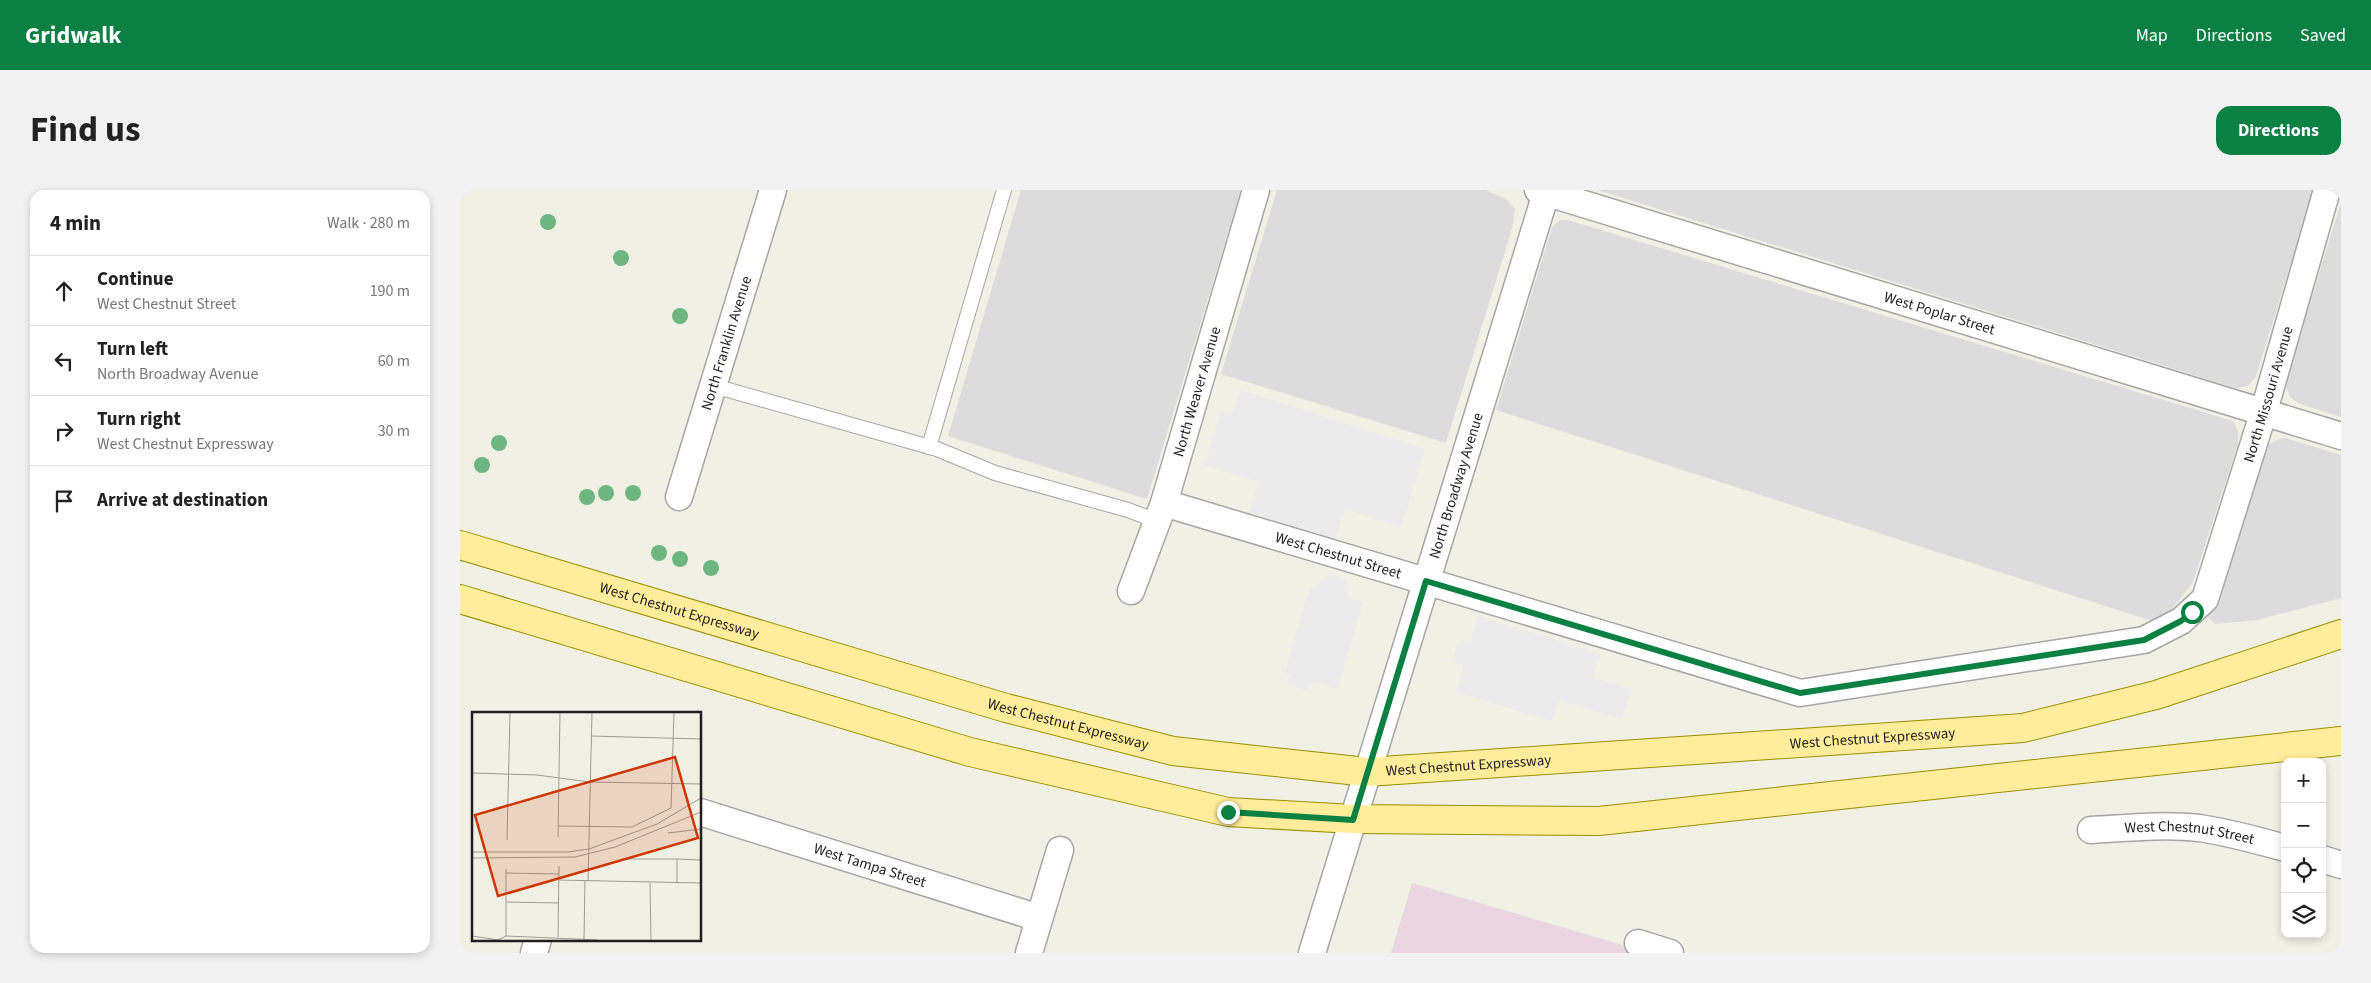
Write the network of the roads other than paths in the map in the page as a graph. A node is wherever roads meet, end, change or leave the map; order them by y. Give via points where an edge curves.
1 (773, 190) edge
2 (1004, 190) edge
3 (1256, 190) edge
4 (2327, 190) edge
5 (1544, 191) edge
6 (714, 386) junction
7 (2264, 411) junction
8 (2341, 436) edge
9 (929, 446) junction
10 (679, 497) dead end
11 (1161, 512) junction
12 (460, 545) edge
13 (1426, 581) junction
14 (1131, 591) dead end
15 (460, 599) edge
16 (2205, 599) joint
17 (2341, 634) edge
18 (2341, 741) edge
19 (1367, 772) junction
20 (701, 812) edge
21 (1353, 820) junction
22 (2091, 830) dead end
23 (2281, 847) edge
24 (1060, 850) dead end
25 (2326, 861) edge
26 (2341, 865) edge
27 (1039, 918) junction
28 (538, 940) edge
29 (1638, 943) dead end
30 (534, 953) edge
31 (1029, 953) edge
32 (1312, 953) edge
33 (1670, 953) edge

1 - 6 street, North Franklin Avenue
2 - 9 lane
3 - 11 street, North Weaver Avenue
4 - 7 street, North Missouri Avenue
5 - 7 street, West Poplar Street
5 - 13 street, North Broadway Avenue
6 - 9 lane
6 - 10 street, North Franklin Avenue
7 - 8 street, West Poplar Street
7 - 16 street, North Missouri Avenue
9 - 11 lane via 995,473 1128,510
11 - 13 street, West Chestnut Street
11 - 14 street, North Weaver Avenue
12 - 19 main road, West Chestnut Expressway via 1006,708 1173,751
13 - 16 street, West Chestnut Street via 1800,693 2144,640 2181,621
13 - 19 street, North Broadway Avenue
15 - 21 main road via 970,752 1228,812
17 - 19 main road, West Chestnut Expressway via 2156,695 2023,728
18 - 21 main road via 1599,821
19 - 21 street, North Broadway Avenue
20 - 27 street, West Tampa Street
21 - 32 street, North Broadway Avenue
22 - 23 street, West Chestnut Street via 2156,826 2198,828
24 - 27 street
25 - 26 street
27 - 31 street
28 - 30 street
29 - 33 street

